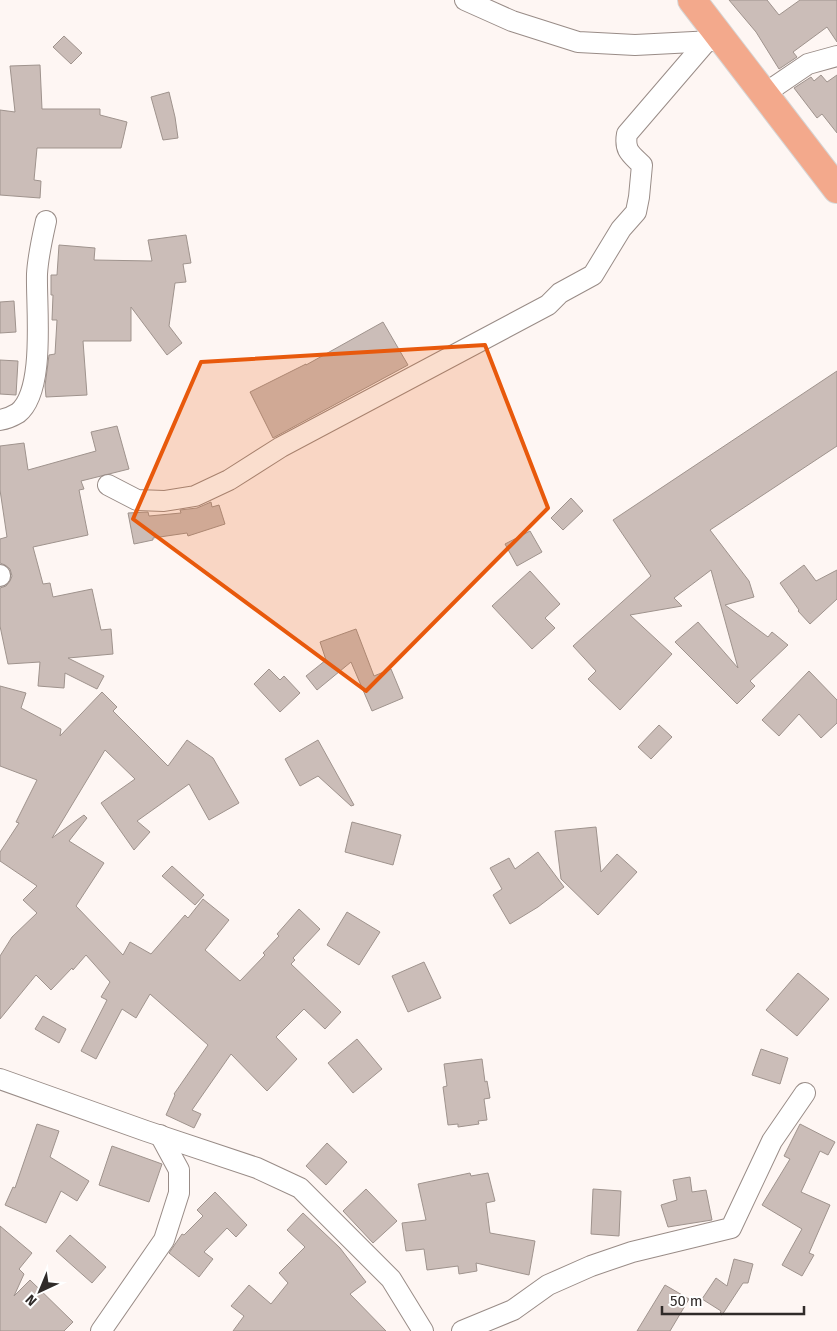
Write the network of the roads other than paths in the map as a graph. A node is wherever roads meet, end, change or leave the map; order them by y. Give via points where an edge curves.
1 (466, 0) edge
2 (692, 0) edge
3 (714, 41) junction
4 (837, 56) edge
5 (764, 94) junction
6 (837, 189) edge
7 (46, 221) dead end
8 (0, 420) edge
9 (108, 485) dead end
10 (0, 1079) edge
11 (805, 1093) dead end
12 (160, 1135) junction
13 (101, 1331) edge
14 (423, 1331) edge
15 (462, 1331) edge

1 - 3 street via 512,21 578,42 635,45
2 - 3 main road
3 - 5 main road
3 - 9 street via 627,134 625,143 628,151 642,165 636,212 592,275 560,293 548,305 195,496 164,501 137,500
4 - 5 street via 808,64
5 - 6 main road
7 - 8 street via 39,247 37,276 35,381 19,412
10 - 12 street
11 - 15 street via 772,1141 731,1228 632,1252 591,1266 548,1285 513,1310
12 - 13 street via 179,1170 179,1193 164,1240
12 - 14 street via 258,1168 300,1188 391,1279

